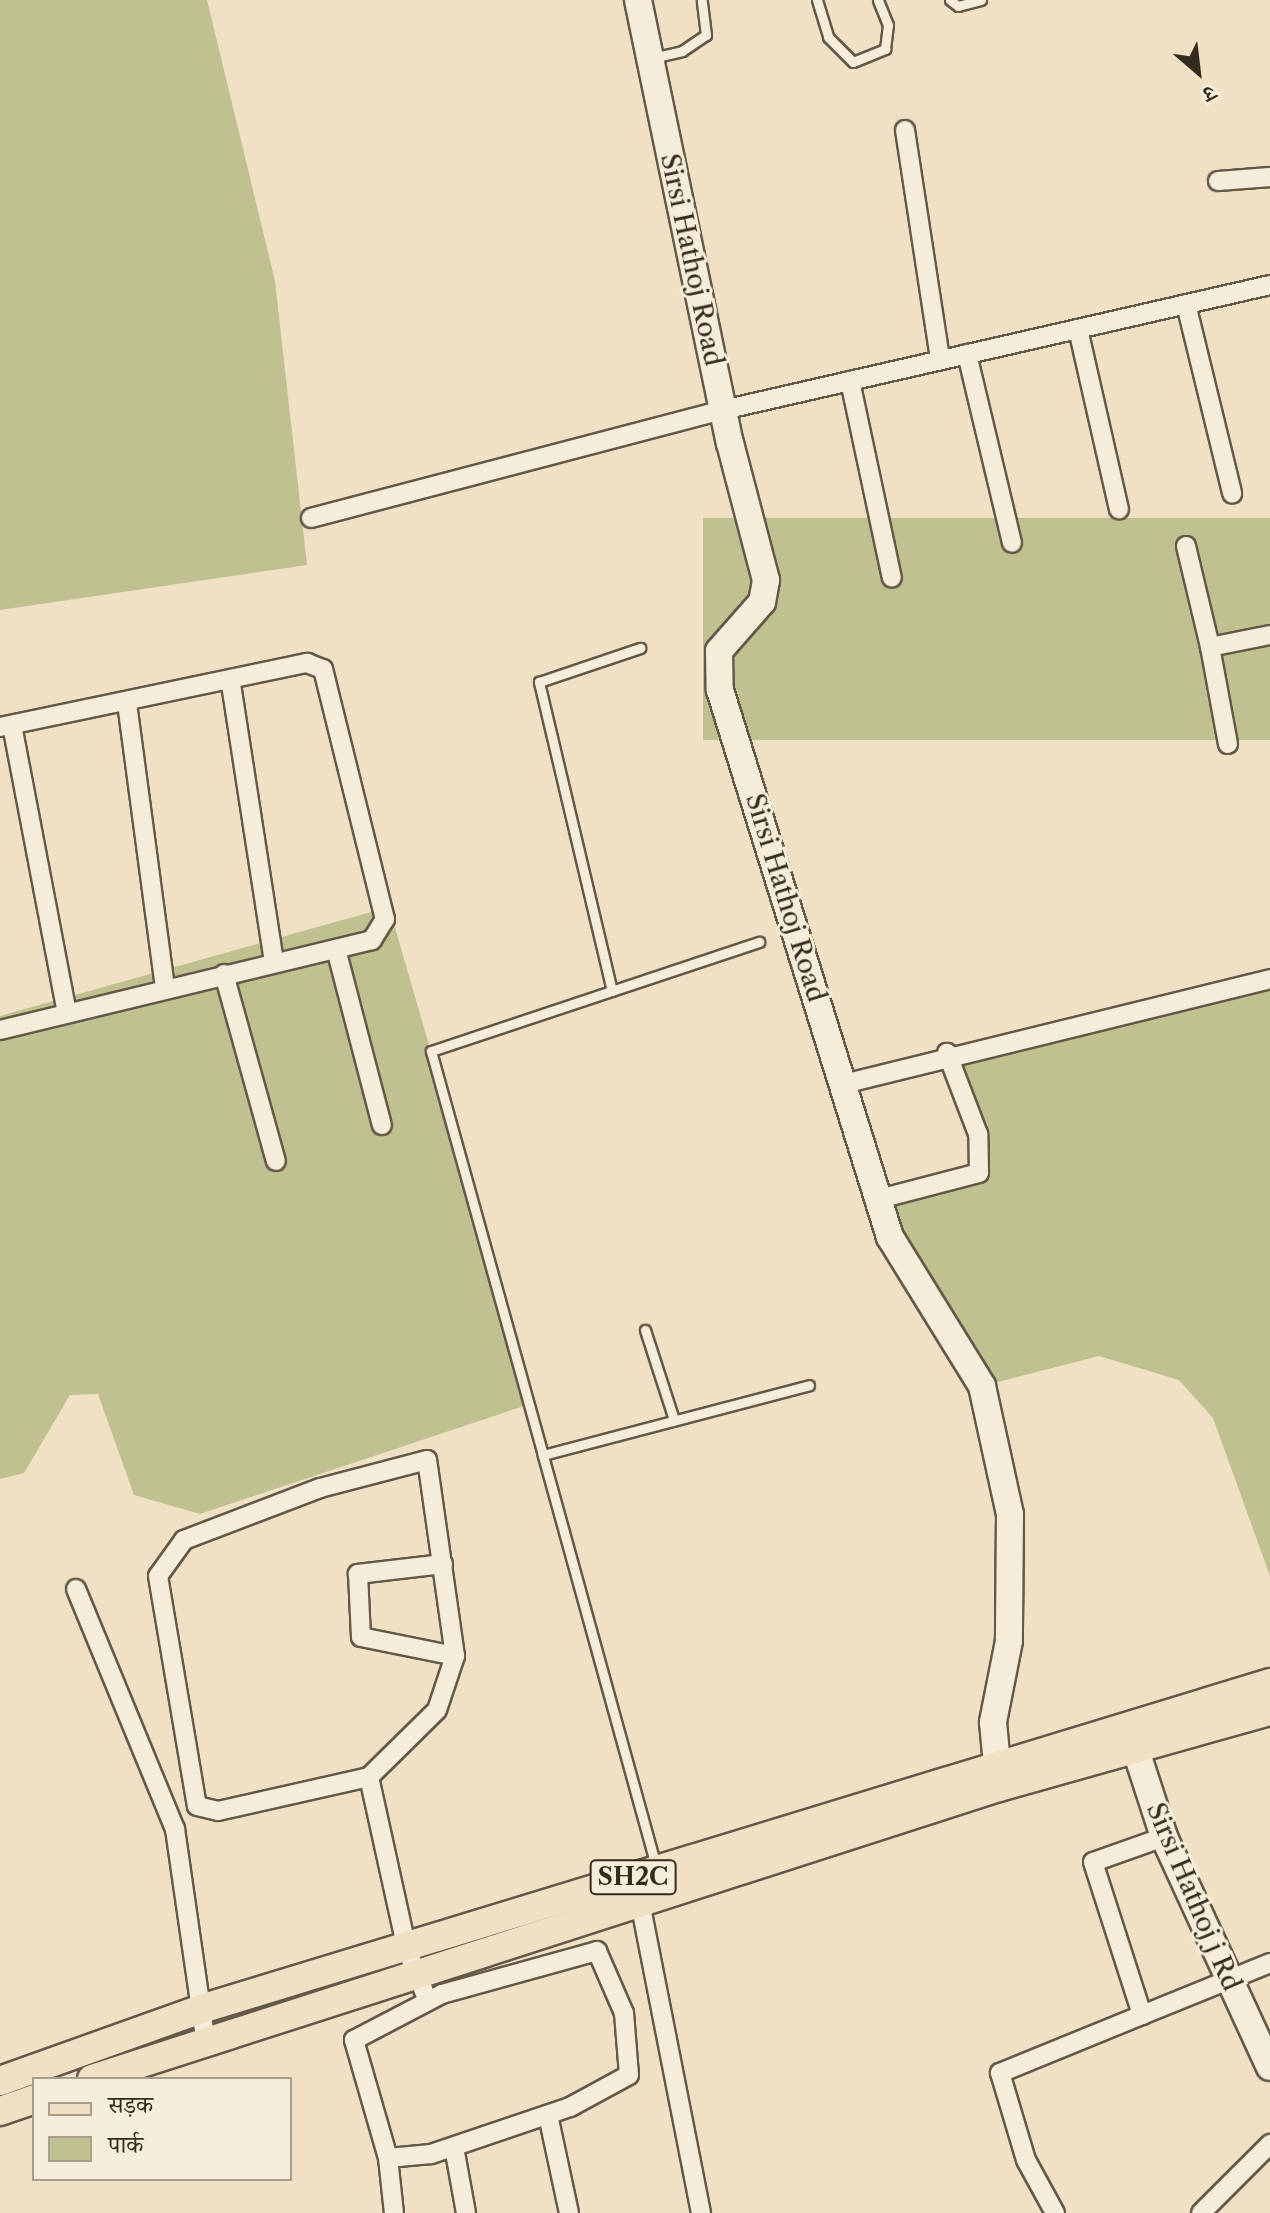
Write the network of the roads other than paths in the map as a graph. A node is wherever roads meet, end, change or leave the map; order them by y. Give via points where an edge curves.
1 (638, 0) edge
2 (702, 0) edge
3 (817, 0) edge
4 (878, 0) edge
5 (950, 0) edge
6 (981, 0) edge
7 (649, 59) junction
8 (905, 130) dead end
9 (1270, 177) edge
10 (1218, 181) dead end
11 (1270, 285) edge
12 (1186, 304) junction
13 (1078, 329) junction
14 (967, 354) junction
15 (940, 360) junction
16 (850, 381) junction
17 (723, 410) junction
18 (1232, 493) dead end
19 (1119, 509) dead end
20 (311, 518) dead end
21 (1012, 543) dead end
22 (1186, 546) dead end
23 (892, 578) dead end
24 (1270, 635) edge
25 (1210, 647) junction
26 (640, 648) dead end
27 (231, 684) junction
28 (127, 703) junction
29 (6, 726) edge
30 (1228, 744) dead end
31 (759, 942) dead end
32 (336, 949) junction
33 (274, 963) junction
34 (224, 974) junction
35 (1270, 979) edge
36 (165, 988) junction
37 (612, 991) junction
38 (67, 1012) junction
39 (0, 1030) edge
40 (947, 1053) junction
41 (843, 1084) junction
42 (382, 1125) dead end
43 (276, 1161) dead end
44 (883, 1198) junction
45 (645, 1330) dead end
46 (809, 1385) dead end
47 (674, 1420) junction
48 (543, 1455) junction
49 (443, 1564) junction
50 (76, 1589) dead end
51 (455, 1656) junction
52 (1270, 1683) edge
53 (1270, 1711) edge
54 (1131, 1734) junction
55 (996, 1775) junction
56 (369, 1777) junction
57 (1164, 1837) junction
58 (654, 1889) junction
59 (411, 1962) junction
60 (1270, 1963) edge
61 (1224, 1976) junction
62 (428, 2001) junction
63 (201, 2009) junction
64 (1142, 2015) junction
65 (206, 2043) junction
66 (1270, 2067) edge
67 (98, 2077) edge
68 (0, 2081) edge
69 (32, 2100) edge
70 (0, 2111) edge
71 (548, 2115) junction
72 (1270, 2144) edge
73 (454, 2147) junction
74 (388, 2158) junction
75 (394, 2213) edge
76 (466, 2213) edge
77 (569, 2213) edge
78 (701, 2213) edge
79 (1055, 2213) edge
80 (1201, 2213) edge

1 - 7 street, Sirsi Hathoj Road
2 - 7 lane via 706,35 682,51
3 - 4 lane via 828,37 853,62 885,49 888,25
5 - 6 lane via 958,6
7 - 17 street, Sirsi Hathoj Road
8 - 15 street
9 - 10 street
11 - 12 street
12 - 13 street
12 - 18 street
13 - 14 street
13 - 19 street
14 - 15 street
14 - 21 street
15 - 16 street
16 - 17 street
16 - 23 street
17 - 20 street
17 - 41 street, Sirsi Hathoj Road via 766,580 762,602 719,651 720,690
22 - 25 street
24 - 25 street
25 - 30 street
26 - 37 lane via 539,682
27 - 28 street
27 - 32 street via 307,663 323,669 330,683 385,919 372,940
27 - 33 street
28 - 29 street
28 - 36 street
29 - 38 street
31 - 37 lane
32 - 33 street
32 - 42 street
33 - 34 street
34 - 36 street
34 - 43 street
35 - 40 street
36 - 38 street
37 - 48 lane via 431,1051
38 - 39 street
40 - 41 street
40 - 44 street via 978,1134 979,1173
41 - 44 street, Sirsi Hathoj Road
44 - 55 street, Sirsi Hathoj Road via 890,1237 982,1386 1010,1514 1009,1641
45 - 47 lane
46 - 47 lane
47 - 48 lane
48 - 58 lane
49 - 51 street
49 - 51 street via 358,1574 361,1637
49 - 56 street via 427,1460 320,1488 184,1540 158,1576 197,1806 218,1811
50 - 63 street via 175,1829
51 - 56 street via 437,1710
52 - 54 main road, SH2C
53 - 54 main road, SH2C
54 - 55 main road, SH2C
54 - 57 street, Sirsi Hathoj j Rd
55 - 58 main road, SH2C
56 - 59 street
57 - 61 street, Sirsi Hathoj j Rd
57 - 64 street via 1093,1862
58 - 59 main road, SH2C
58 - 78 street
59 - 62 street
59 - 63 main road, SH2C
59 - 65 main road, SH2C
60 - 61 street
61 - 64 street
61 - 66 street, Sirsi Hathoj j Rd
62 - 71 street via 597,1951 624,2013 629,2075
62 - 74 street via 354,2040
63 - 65 street
63 - 68 main road, SH2C
64 - 79 street via 1000,2073 1026,2160
65 - 67 main road, SH2C
69 - 70 main road
71 - 73 street
71 - 77 street
72 - 80 street
73 - 74 street
73 - 76 street
74 - 75 street

